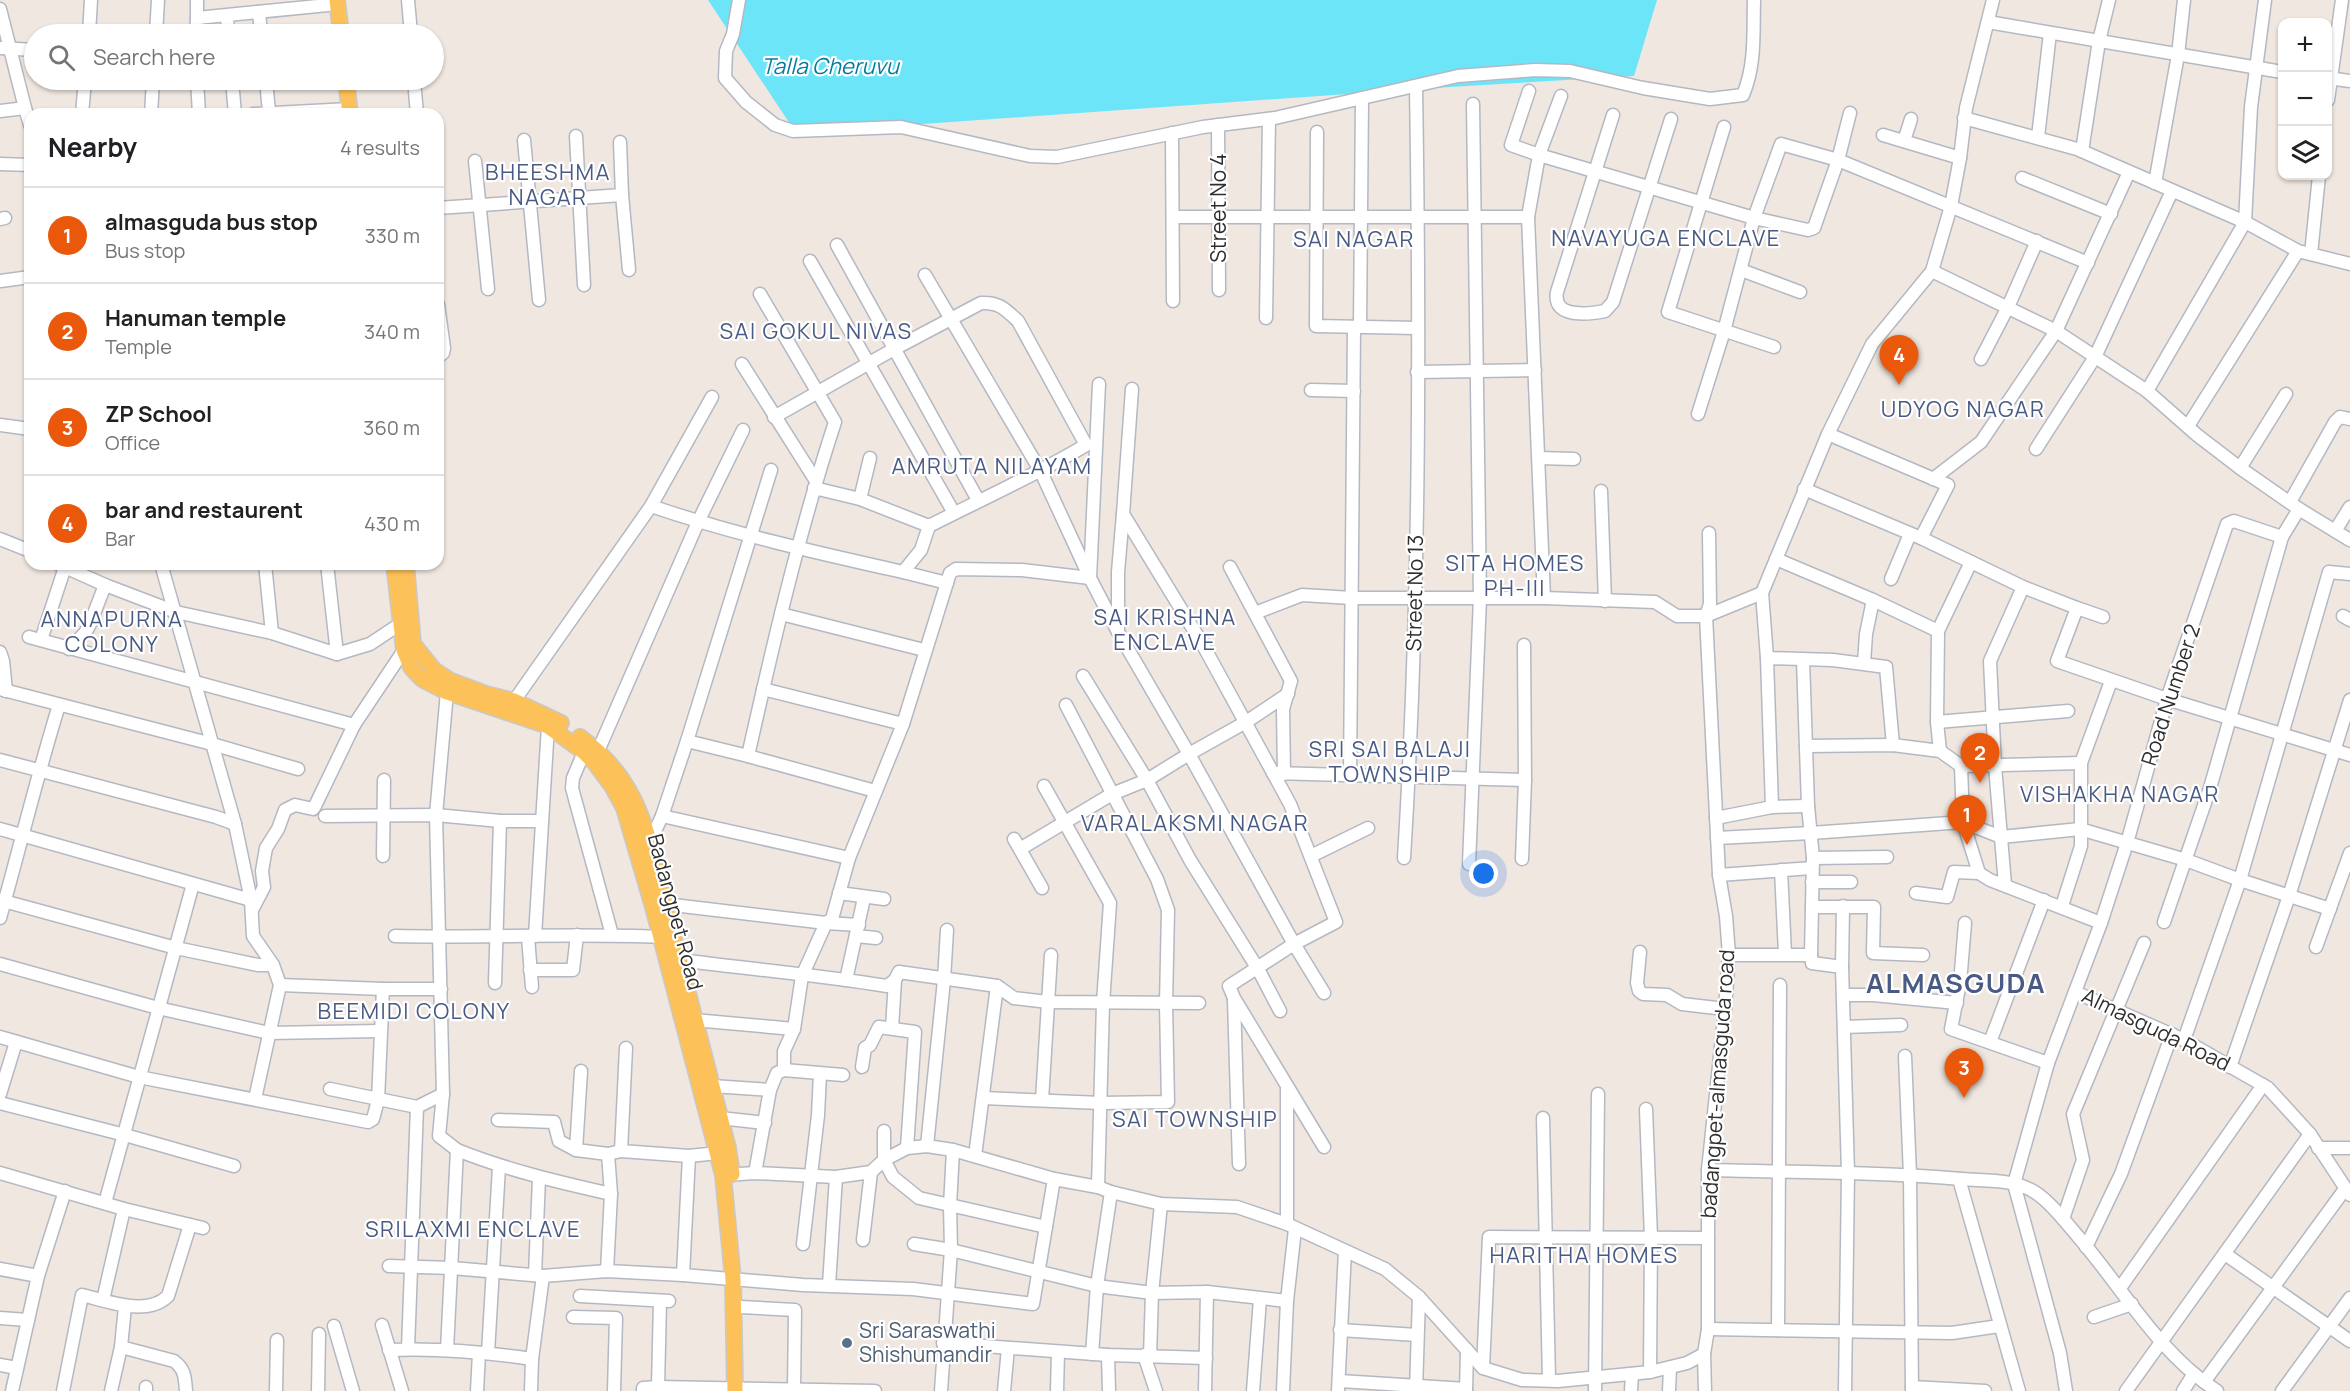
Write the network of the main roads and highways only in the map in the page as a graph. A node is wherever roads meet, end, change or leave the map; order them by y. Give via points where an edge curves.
1 (337, 2) edge
2 (340, 24) edge
3 (347, 90) edge
4 (350, 108) edge
5 (395, 570) edge
6 (406, 570) edge
7 (405, 620) junction
8 (449, 686) junction
9 (591, 751) junction
10 (659, 905) junction
11 (728, 1174) junction
12 (737, 1280) junction
13 (738, 1390) edge

1 - 2 main road
3 - 4 main road
5 - 7 main road, Badangpet Road
6 - 7 main road, Badangpet Road
7 - 8 main road, Badangpet Road via 411,667 422,679
8 - 9 main road, Badangpet Road via 548,726
8 - 9 main road, Badangpet Road via 514,701 556,719
9 - 10 main road, Badangpet Road via 624,808
9 - 10 main road, Badangpet Road via 619,775 629,790 649,844
10 - 11 main road, Badangpet Road via 680,960 720,1118
10 - 11 main road, Badangpet Road via 661,937 718,1153
11 - 12 main road, Badangpet Road
12 - 13 main road, Badangpet Road
12 - 13 main road, Badangpet Road via 741,1306

